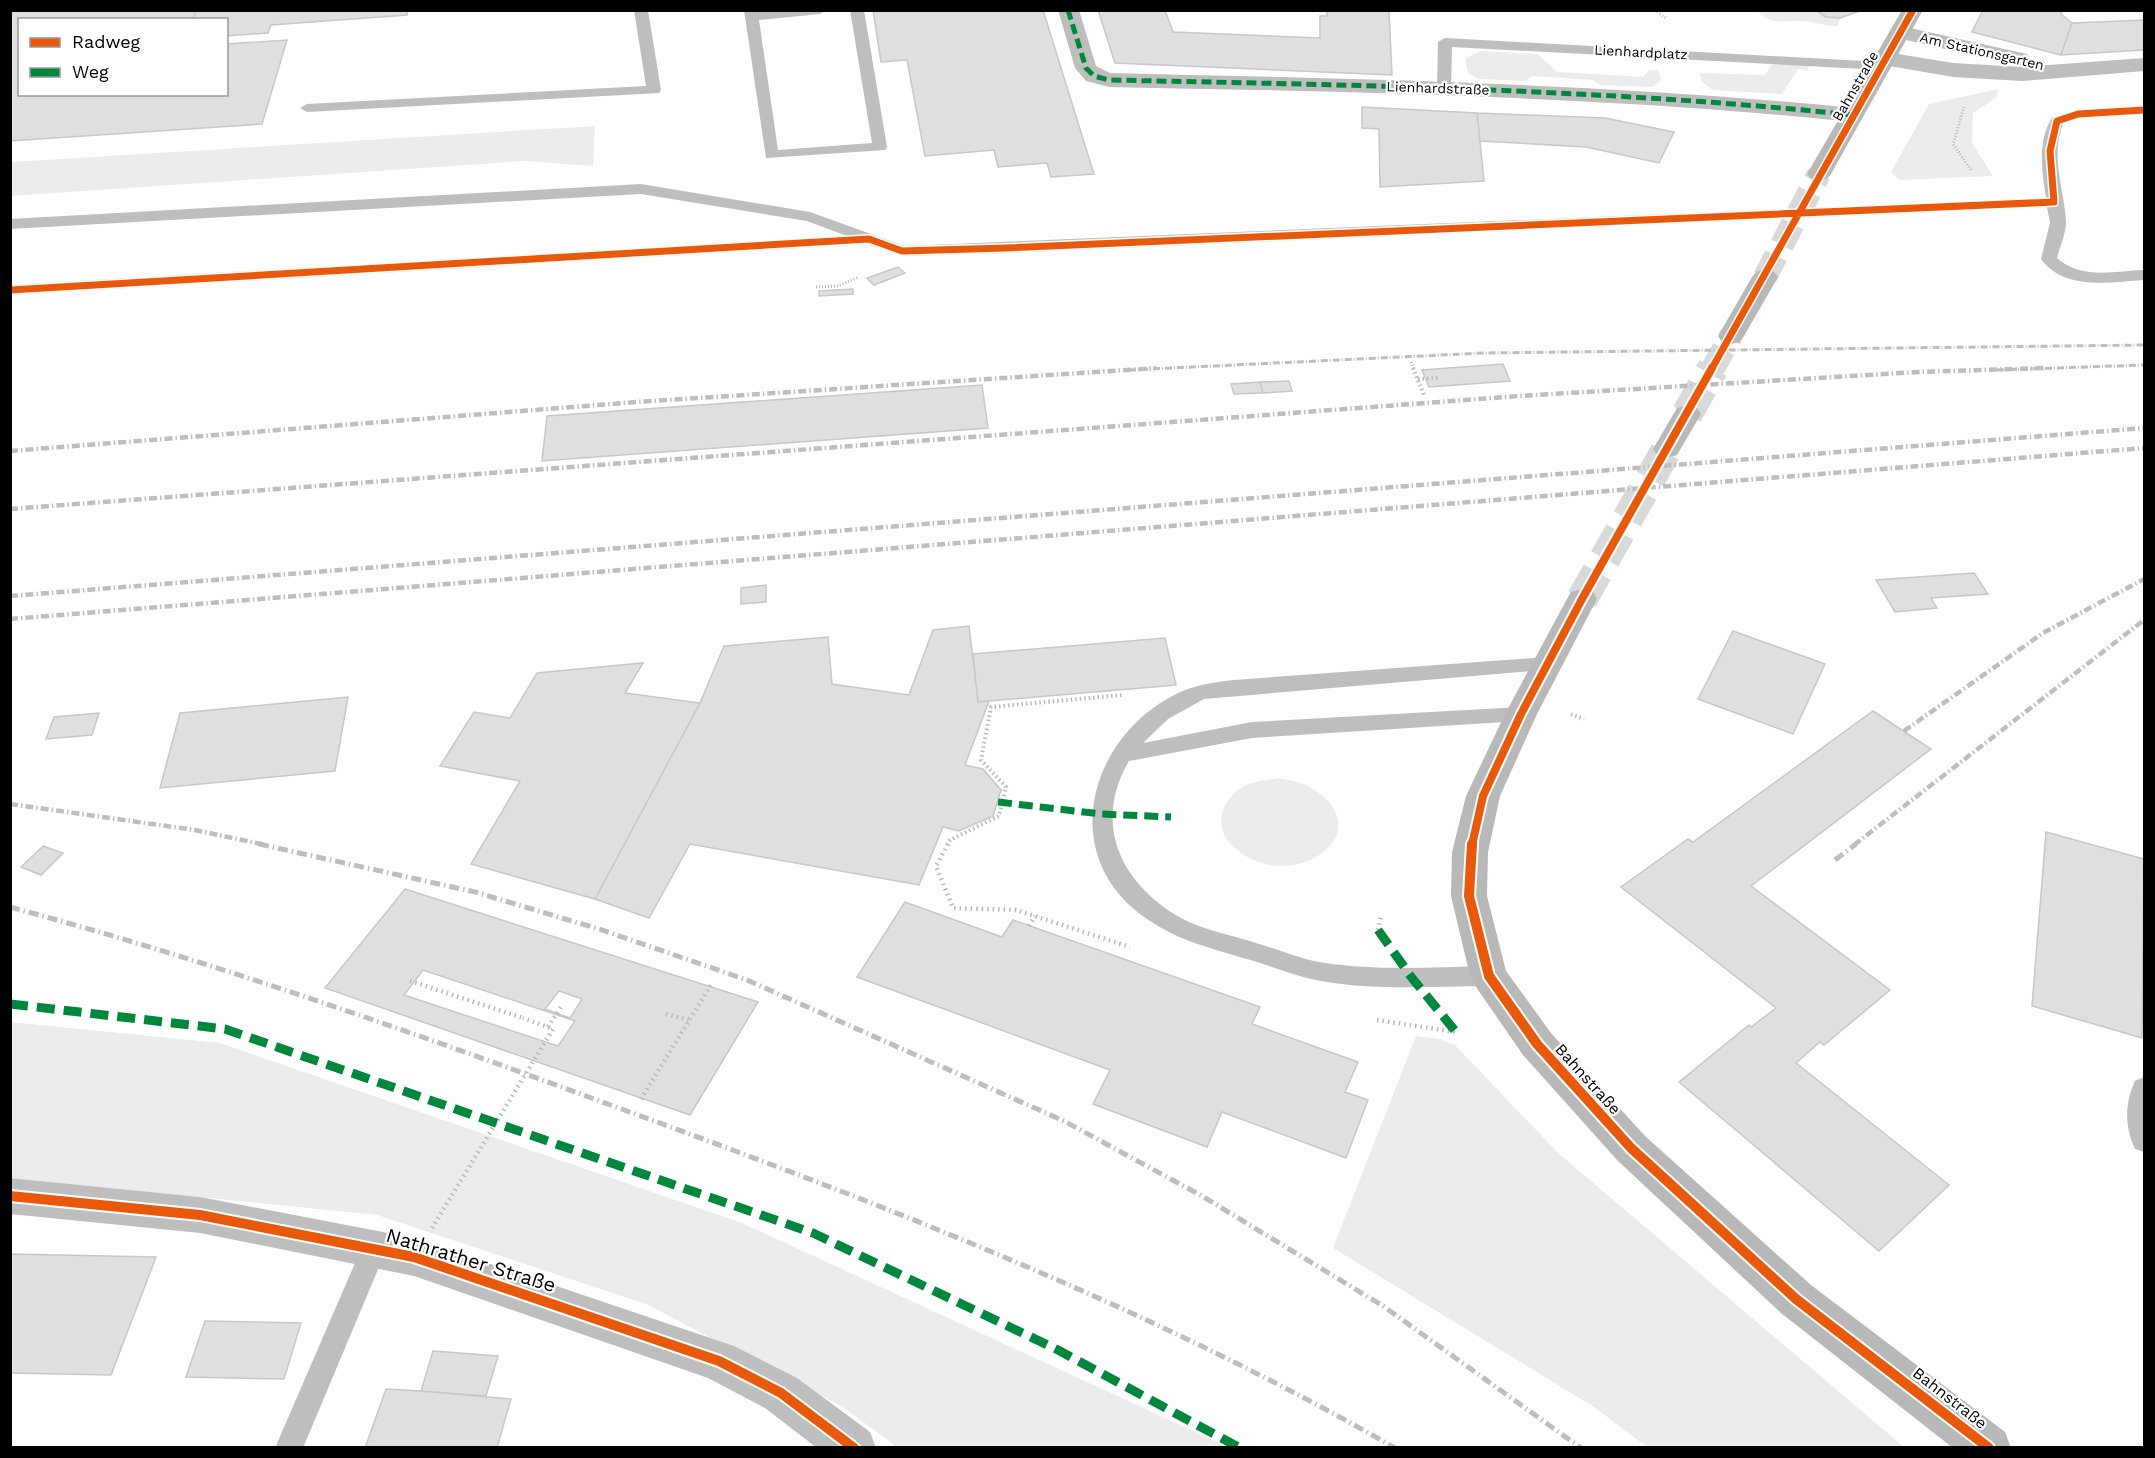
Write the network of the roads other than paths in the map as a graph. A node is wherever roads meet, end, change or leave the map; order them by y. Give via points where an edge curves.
1 (641, 10) edge
2 (820, 10) edge
3 (857, 10) edge
4 (1068, 10) edge
5 (1913, 10) edge
6 (752, 14) edge
7 (1901, 32) junction
8 (1884, 63) junction
9 (2145, 65) edge
10 (2062, 69) junction
11 (1444, 87) junction
12 (307, 108) dead end
13 (2145, 110) edge
14 (1853, 115) junction
15 (1819, 174) tunnel mouth
16 (2054, 202) junction
17 (10, 224) edge
18 (869, 239) junction
19 (2145, 275) edge
20 (1764, 277) tunnel mouth
21 (10, 290) edge
22 (1731, 336) tunnel mouth
23 (1687, 414) tunnel mouth
24 (1667, 449) tunnel mouth
25 (1582, 599) tunnel mouth
26 (1548, 664) junction
27 (1521, 714) junction
28 (1122, 755) junction
29 (1489, 976) junction
30 (2145, 1088) edge
31 (2145, 1141) edge
32 (10, 1196) edge
33 (375, 1248) junction
34 (290, 1448) edge
35 (854, 1448) edge
36 (1989, 1448) edge

1 - 12 lane via 654,90
2 - 6 lane
3 - 6 lane via 880,147 771,155
4 - 11 street, Lienhardstraße via 1086,68 1094,76 1109,80
5 - 7 main road, Bahnstraße
7 - 8 main road, Bahnstraße
7 - 10 street, Am Stationsgarten
8 - 10 street, Am Stationsgarten via 1982,73
8 - 11 lane, Lienhardplatz via 1445,42
8 - 14 main road, Bahnstraße
9 - 10 street, Am Stationsgarten
11 - 14 street, Lienhardstraße via 1684,99
13 - 16 lane via 2078,114 2057,121 2049,169
14 - 15 main road, Bahnstraße
16 - 18 lane via 902,251
16 - 19 lane via 2058,223 2049,259 2055,267 2087,277
17 - 18 lane via 641,189 810,217
18 - 21 lane
20 - 22 main road
23 - 24 main road
25 - 26 main road, Bahnstraße
26 - 27 main road, Bahnstraße
26 - 28 lane via 1361,676 1193,695 1157,716
27 - 28 lane via 1252,730
27 - 29 main road, Bahnstraße via 1483,796 1470,852 1469,896
28 - 29 lane via 1107,780 1101,814 1103,842 1112,869 1131,892 1171,922 1193,933 1324,972 1412,978
29 - 36 main road, Bahnstraße via 1537,1044 1631,1149 1796,1299
30 - 31 lane via 2138,1102
32 - 33 street, Nathrather Straße via 200,1215
33 - 34 lane, Nathrather Straße
33 - 35 street, Nathrather Straße via 414,1257 719,1361 780,1393

